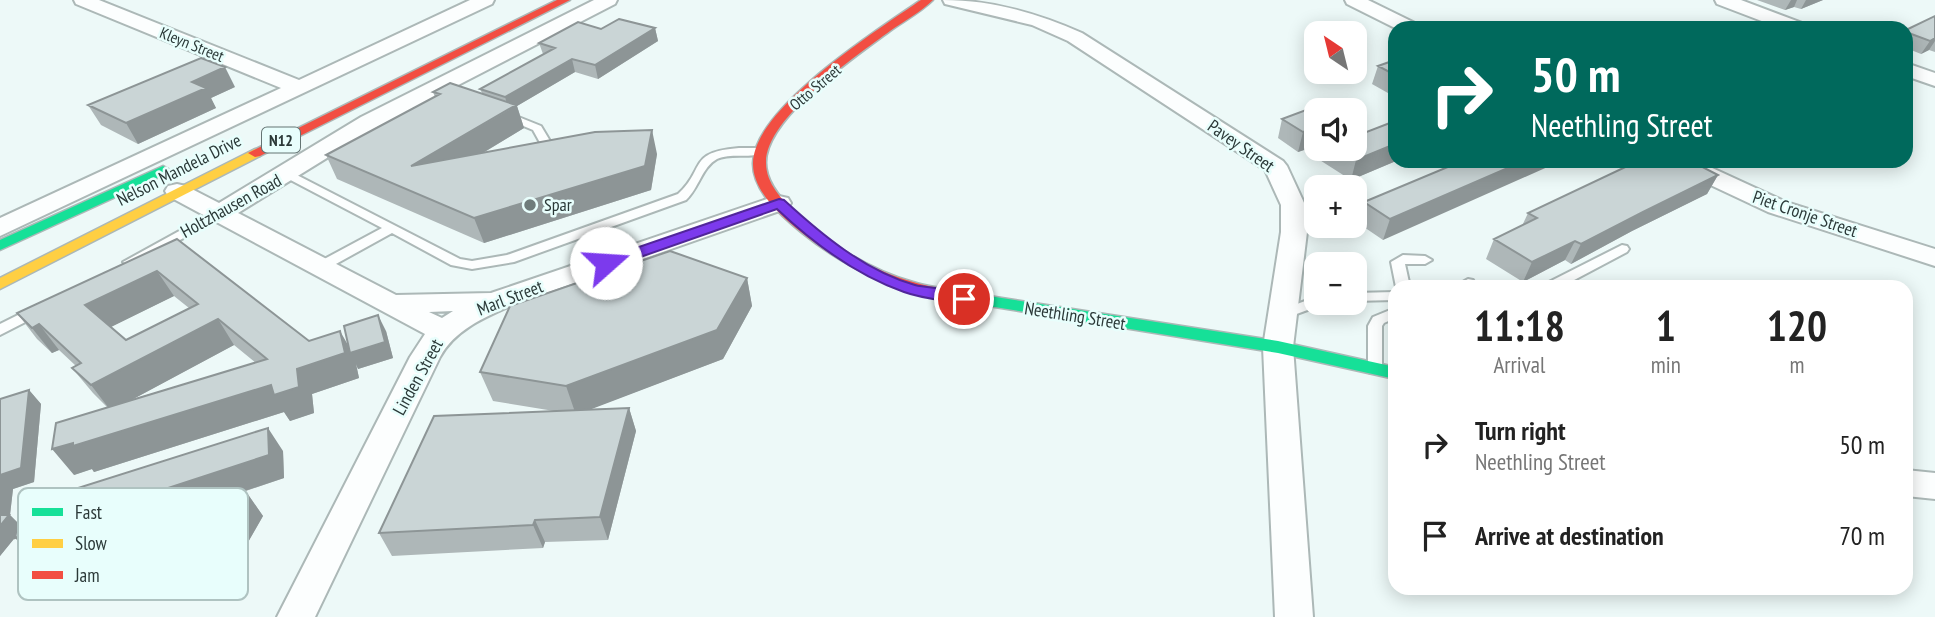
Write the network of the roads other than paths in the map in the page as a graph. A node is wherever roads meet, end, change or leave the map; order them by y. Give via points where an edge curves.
1 (83, 0) edge
2 (565, 0) edge
3 (608, 0) edge
4 (928, 0) edge
5 (952, 0) edge
6 (1354, 0) edge
7 (1724, 0) edge
8 (492, 6) edge
9 (1396, 21) edge
10 (1780, 21) edge
11 (378, 68) dead end
12 (1913, 72) edge
13 (1935, 80) edge
14 (309, 96) junction
15 (498, 113) edge
16 (547, 146) edge
17 (760, 151) junction
18 (1693, 168) edge
19 (287, 175) junction
20 (176, 178) junction
21 (779, 203) junction
22 (221, 212) junction
23 (0, 228) edge
24 (393, 228) junction
25 (0, 246) edge
26 (1622, 249) dead end
27 (1935, 258) edge
28 (1425, 260) dead end
29 (320, 267) junction
30 (112, 272) edge
31 (1402, 280) edge
32 (1563, 280) edge
33 (0, 284) edge
34 (1388, 296) edge
35 (1367, 297) edge
36 (507, 298) junction
37 (56, 301) edge
38 (392, 304) junction
39 (1304, 306) edge
40 (1283, 314) junction
41 (1388, 316) edge
42 (0, 330) edge
43 (443, 331) junction
44 (1278, 347) junction
45 (1374, 369) junction
46 (419, 370) junction
47 (1388, 372) edge
48 (1913, 484) edge
49 (1935, 486) edge
50 (296, 617) edge
51 (1294, 617) edge

1 - 14 street, Kleyn Street
2 - 20 main road, Nelson Mandela Drive / N12
3 - 19 street, Holtzhausen Road via 334,142
4 - 17 main road, Otto Street via 788,108
5 - 40 street, Pavey Street via 1039,21 1075,37 1275,166 1293,205
6 - 9 street
7 - 10 street
8 - 11 main road
8 - 14 street
12 - 13 street
14 - 23 street
15 - 16 lane via 537,128
17 - 21 main road via 767,186
17 - 24 lane via 713,157 705,162 692,190 682,197 509,259 472,265 456,262
18 - 27 street, Piet Cronje Street via 1777,207
19 - 22 street, Holtzhausen Road
19 - 24 lane
20 - 22 street, Linden Street
20 - 25 main road, Nelson Mandela Drive / N12
20 - 33 main road, Nelson Mandela Drive / N12
21 - 36 street, Marl Street
21 - 44 main road, Neethling Street via 842,255 910,289
22 - 29 street, Linden Street
22 - 30 lane, Holtzhausen Road
24 - 29 lane
26 - 32 lane
28 - 31 lane via 1398,262
29 - 38 street, Linden Street
34 - 35 lane
36 - 38 street
36 - 43 street, Marl Street
37 - 42 lane
38 - 43 street, Linden Street
38 - 46 street via 400,314
39 - 40 lane
40 - 44 street, Pavey Street
41 - 45 lane via 1375,326
43 - 46 street, Linden Street
44 - 45 main road, Neethling Street
44 - 51 street, Pavey Street
45 - 47 main road, Neethling Street
46 - 50 street, Linden Street
48 - 49 street

